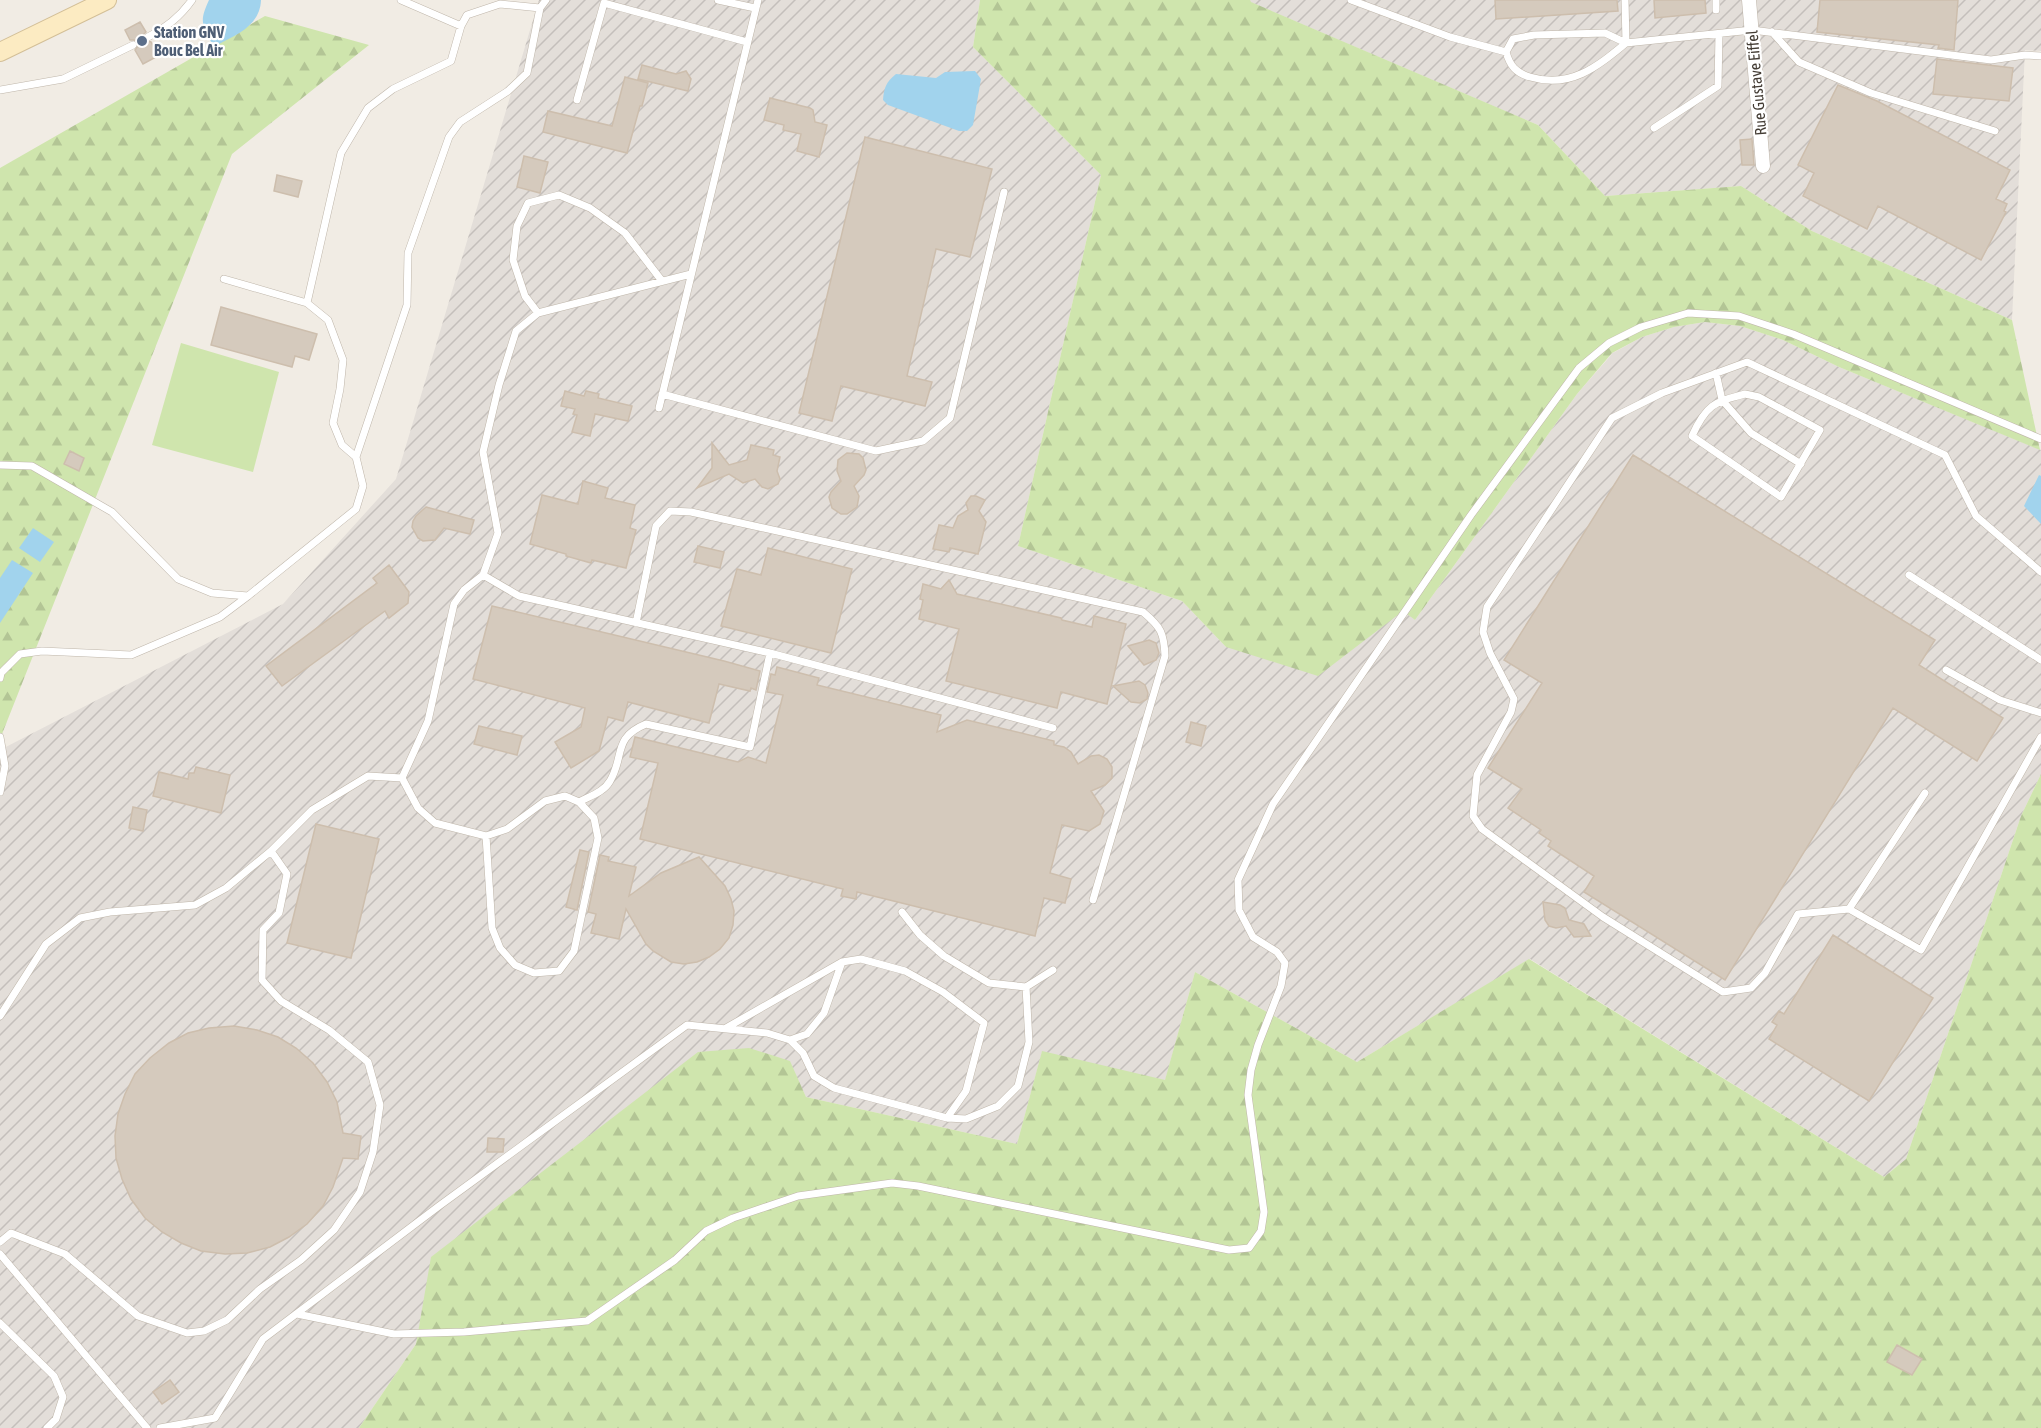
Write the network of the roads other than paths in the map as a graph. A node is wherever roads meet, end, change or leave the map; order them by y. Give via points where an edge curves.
1 (107, 0) edge
2 (192, 0) edge
3 (401, 0) edge
4 (546, 0) edge
5 (718, 0) edge
6 (758, 0) edge
7 (1351, 0) edge
8 (1625, 0) edge
9 (1716, 0) edge
10 (1749, 0) edge
11 (540, 8) junction
12 (755, 8) junction
13 (1716, 10) dead end
14 (461, 26) junction
15 (1752, 30) junction
16 (1772, 33) junction
17 (1719, 34) junction
18 (148, 37) dead end
19 (747, 42) junction
20 (1626, 43) junction
21 (133, 45) dead end
22 (0, 52) edge
23 (1506, 52) junction
24 (2041, 56) edge
25 (0, 90) edge
26 (577, 100) dead end
27 (1654, 128) dead end
28 (1995, 131) dead end
29 (1763, 166) dead end
30 (1004, 192) dead end
31 (691, 274) junction
32 (224, 279) dead end
33 (662, 281) junction
34 (307, 303) junction
35 (538, 313) junction
36 (1716, 373) junction
37 (662, 394) junction
38 (1722, 400) junction
39 (659, 408) dead end
40 (2041, 439) edge
41 (356, 457) junction
42 (1801, 464) junction
43 (0, 465) edge
44 (2041, 572) edge
45 (483, 574) junction
46 (1909, 575) dead end
47 (248, 596) junction
48 (636, 623) junction
49 (770, 653) junction
50 (2041, 660) edge
51 (1946, 670) dead end
52 (0, 678) edge
53 (2041, 713) edge
54 (1053, 728) dead end
55 (0, 737) edge
56 (2041, 737) edge
57 (402, 778) junction
58 (0, 792) edge
59 (1925, 793) dead end
60 (579, 802) junction
61 (486, 836) junction
62 (271, 851) junction
63 (1093, 900) dead end
64 (1849, 909) junction
65 (902, 912) dead end
66 (842, 962) junction
67 (1053, 970) dead end
68 (1026, 987) junction
69 (0, 1016) edge
70 (726, 1028) junction
71 (790, 1041) junction
72 (947, 1118) junction
73 (0, 1242) edge
74 (0, 1254) edge
75 (297, 1314) junction
76 (0, 1323) edge
77 (47, 1428) edge
78 (147, 1428) edge
79 (160, 1428) edge

1 - 22 street
2 - 18 lane via 170,24
3 - 14 lane
4 - 11 lane
5 - 12 lane
6 - 12 lane
7 - 23 lane via 1450,37
8 - 20 lane
9 - 13 lane
10 - 15 street, Rue Gustave Eiffel
11 - 14 lane via 500,4 466,15
11 - 41 lane via 526,73 508,91 460,122 449,137 408,253 407,306
12 - 19 lane
14 - 34 lane via 450,61 393,89 368,108 341,153
15 - 16 lane
15 - 17 lane
15 - 29 street, Rue Gustave Eiffel
16 - 24 lane via 1991,60
16 - 28 lane via 1799,62 1871,93
17 - 20 lane
17 - 27 lane via 1718,86
19 - 26 lane via 604,3
19 - 31 lane
20 - 23 lane via 1605,33 1534,35 1513,39
20 - 23 lane via 1575,78 1546,82 1522,74 1510,64
21 - 25 lane via 63,79
30 - 37 lane via 950,418 923,441 876,450
31 - 33 lane
31 - 37 lane
32 - 34 lane
33 - 35 lane
33 - 35 lane via 625,233 590,207 559,195 528,203 517,226 513,260 525,296
34 - 41 lane via 328,320 343,360 333,423 342,445
35 - 45 lane via 516,331 483,452 498,533
36 - 38 lane
36 - 44 lane via 1747,362 1945,455 1976,516
36 - 64 lane via 1662,393 1612,418 1486,607 1483,632 1514,699 1477,775 1473,816 1482,829 1603,917 1723,992 1751,988 1765,973 1798,914
37 - 39 lane
38 - 42 lane via 1751,433
38 - 42 lane via 1745,394 1760,397 1820,430
38 - 42 lane via 1706,410 1692,436 1781,497
40 - 75 lane via 1792,334 1739,316 1689,314 1641,327 1609,343 1579,368 1471,515 1273,804 1238,880 1239,910 1253,937 1277,952 1285,963 1281,986 1251,1070 1248,1095 1264,1212 1261,1231 1250,1248 1229,1250 892,1183 798,1196 733,1218 706,1231 675,1260 587,1321 394,1334
41 - 47 lane via 363,486 356,509
43 - 47 lane via 32,466 112,512 178,579 212,593
45 - 48 lane via 519,596
45 - 57 lane via 454,604 428,721
46 - 50 lane
47 - 52 lane via 220,617 131,655 42,651 20,654
48 - 49 lane
48 - 63 lane via 656,526 670,511 691,512 1143,612 1164,637 1165,656
49 - 54 lane
49 - 60 lane via 750,747 646,724 632,730 621,747 604,789
51 - 53 lane via 2000,700
55 - 58 lane via 5,766
56 - 64 lane via 1921,950
57 - 61 lane via 418,808 435,823
57 - 62 lane via 368,776 312,810
59 - 64 lane
60 - 61 lane via 565,796 545,801 507,829
60 - 61 lane via 594,818 598,838 574,951 559,970 534,973 515,965 500,948 492,928
62 - 69 lane via 226,888 195,905 80,918 46,944
62 - 73 lane via 287,874 279,913 263,930 262,980 281,1001 329,1030 368,1062 380,1105 373,1152 360,1192 334,1230 301,1260 260,1288 227,1320 204,1331 187,1333 138,1316 65,1254 11,1233
65 - 68 lane via 944,957 989,983
66 - 70 lane
66 - 71 lane via 824,1013 807,1034
66 - 72 lane via 861,959 905,971 943,992 984,1023 966,1090
67 - 68 lane
68 - 72 lane via 1029,1042 1018,1086 998,1106 966,1119
70 - 71 lane via 767,1033
70 - 75 lane via 687,1025
71 - 72 lane via 803,1053 814,1076 834,1088
74 - 78 lane
75 - 79 lane via 263,1339 215,1418
76 - 77 lane via 54,1376 63,1397 56,1419

